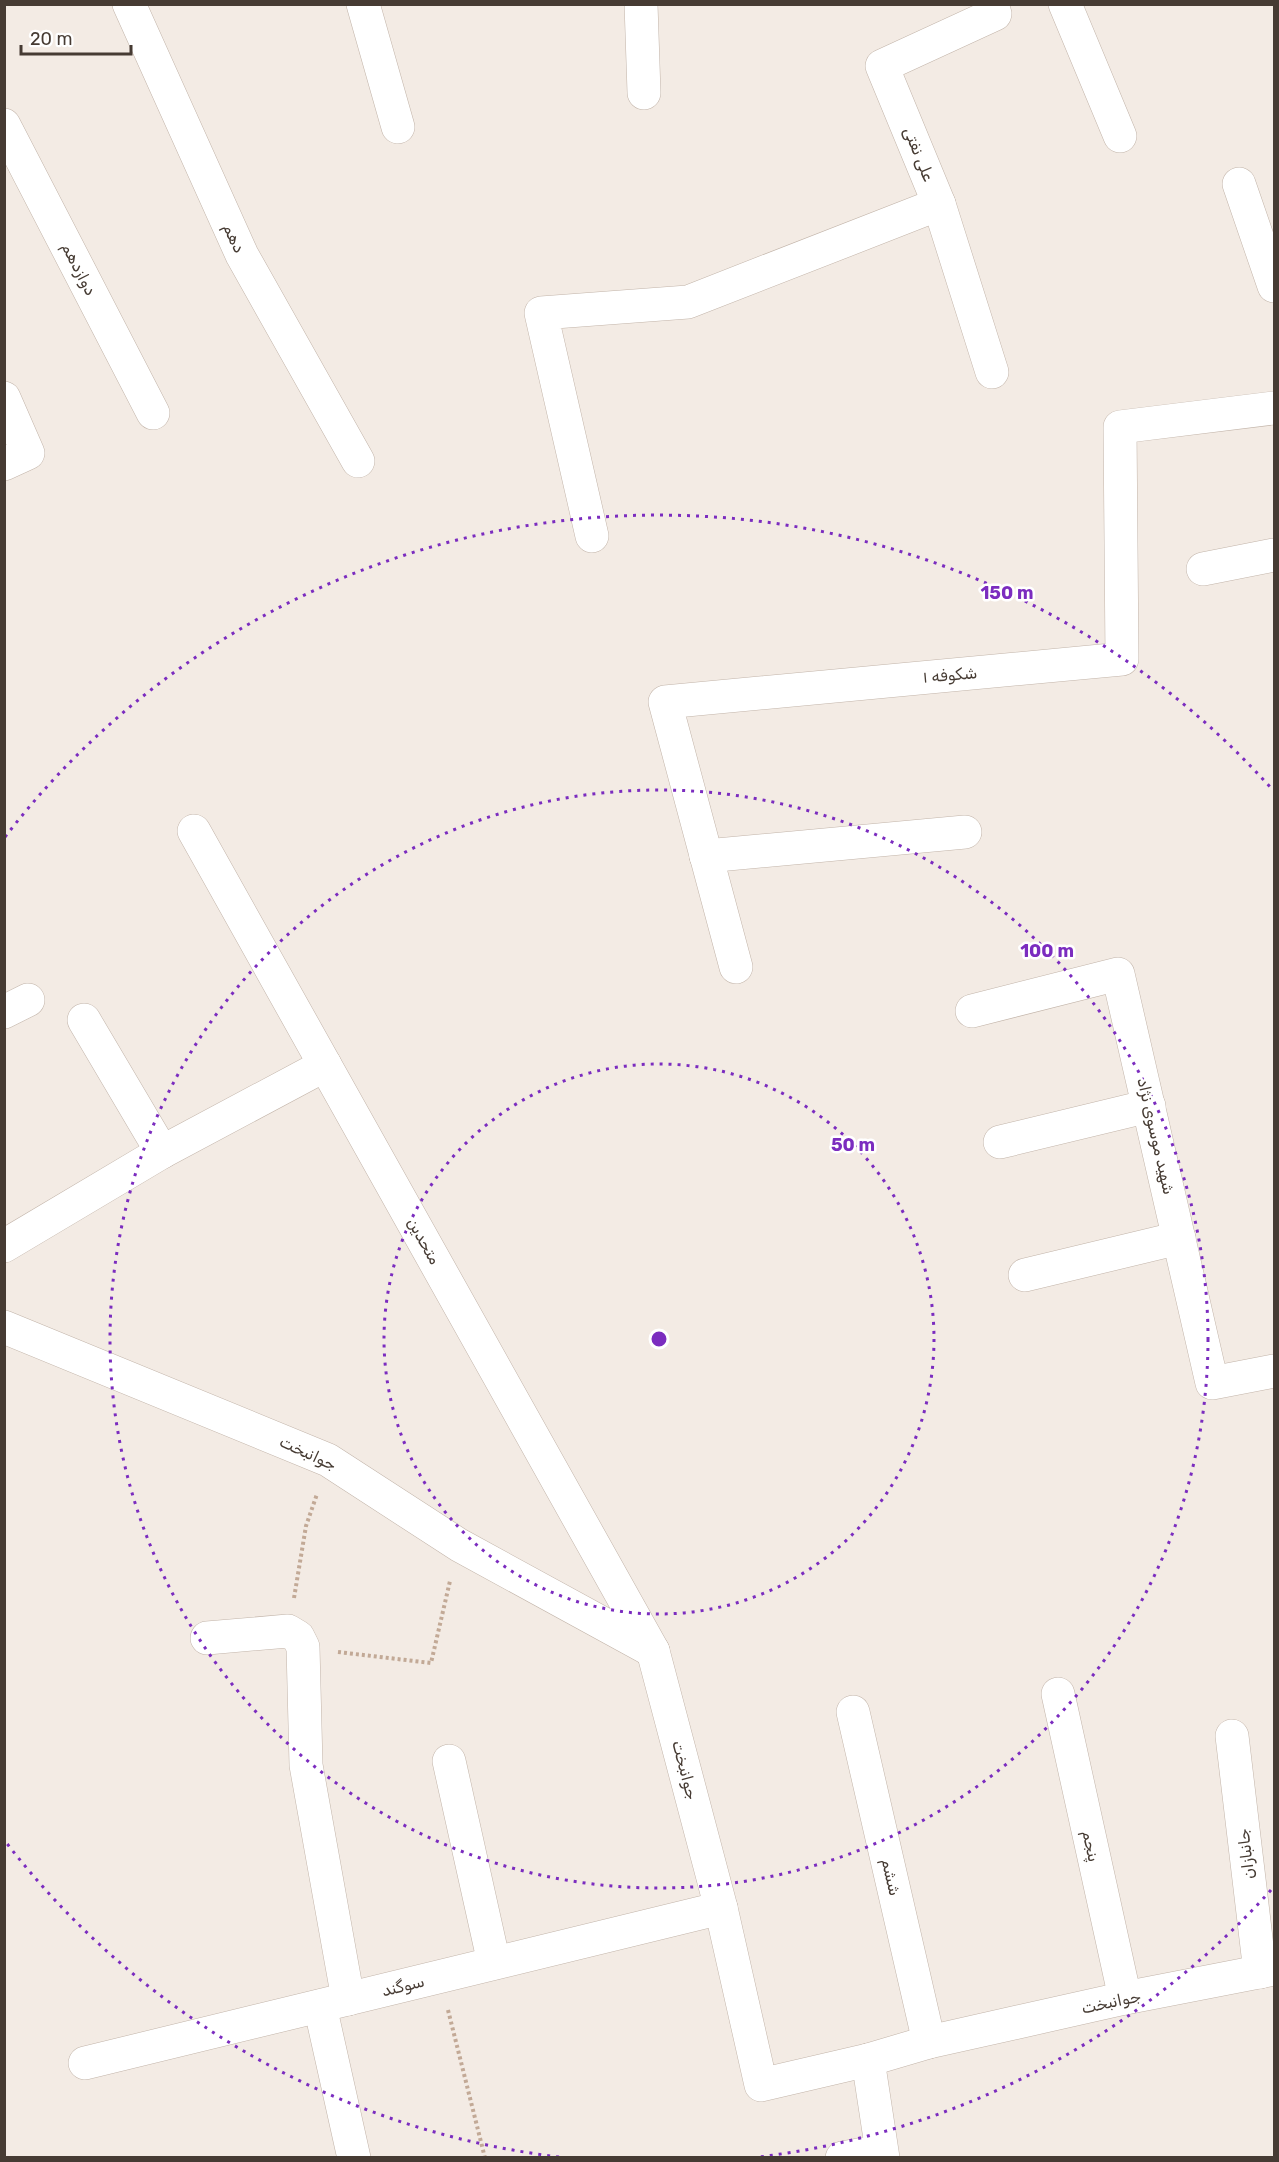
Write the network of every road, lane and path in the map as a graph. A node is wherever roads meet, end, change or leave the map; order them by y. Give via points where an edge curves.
1 (129, 4) edge
2 (363, 4) edge
3 (641, 4) edge
4 (1065, 4) edge
5 (1001, 8) edge
6 (644, 93) dead end
7 (4, 125) edge
8 (398, 127) dead end
9 (1120, 136) dead end
10 (1239, 184) dead end
11 (939, 204) junction
12 (1275, 286) edge
13 (992, 372) dead end
14 (4, 398) edge
15 (1275, 408) edge
16 (153, 413) dead end
17 (358, 461) dead end
18 (4, 464) edge
19 (592, 536) dead end
20 (1275, 555) edge
21 (1203, 569) dead end
22 (194, 831) dead end
23 (965, 832) dead end
24 (706, 856) junction
25 (736, 968) dead end
26 (972, 1011) dead end
27 (84, 1020) dead end
28 (325, 1065) junction
29 (1149, 1106) junction
30 (1000, 1142) dead end
31 (162, 1152) junction
32 (1179, 1238) junction
33 (4, 1246) edge
34 (1025, 1275) dead end
35 (4, 1327) edge
36 (1275, 1371) edge
37 (328, 1460) junction
38 (459, 1545) junction
39 (207, 1638) dead end
40 (296, 1639) junction
41 (653, 1651) junction
42 (1058, 1694) dead end
43 (853, 1712) dead end
44 (1232, 1736) dead end
45 (449, 1761) dead end
46 (721, 1908) junction
47 (494, 1963) junction
48 (1267, 1971) edge
49 (440, 1977) junction
50 (1125, 1998) junction
51 (334, 2003) junction
52 (929, 2042) junction
53 (868, 2060) junction
54 (85, 2063) dead end
55 (882, 2154) edge
56 (354, 2157) edge
57 (484, 2157) edge
58 (842, 2157) edge

1 - 17 street, دهم via 242,255
2 - 8 street
3 - 6 street
4 - 9 street
5 - 11 street, علی نفتی via 882,66
7 - 16 street, دوازدهم
10 - 12 street
11 - 13 street, علی نفتی
11 - 19 street via 688,302 542,313
14 - 18 street via 28,453
15 - 24 street, شکوفه ۱ via 1120,427 1122,659 665,702
20 - 21 street
22 - 28 street, متحدین
23 - 24 street
24 - 25 street, شکوفه ۱
26 - 29 street, شهید موسوی نژاد via 1118,974
27 - 31 street
28 - 31 street
28 - 41 street, متحدین
29 - 30 street
29 - 32 street, شهید موسوی نژاد
31 - 33 street
32 - 34 street
32 - 36 street, شهید موسوی نژاد via 1212,1383
35 - 37 street, جوانبخت
37 - 38 street, جوانبخت
37 - 40 path via 306,1526
38 - 40 path via 431,1663
38 - 41 street, جوانبخت
39 - 40 street
40 - 51 street via 306,1765
41 - 46 street, جوانبخت
42 - 50 street, پنجم
43 - 52 street, ششم
44 - 48 street, جانبازان
45 - 47 street
46 - 47 street, سوگند
46 - 53 street, جوانبخت via 761,2085
47 - 49 street, سوگند
48 - 50 street, جوانبخت
49 - 51 street, سوگند
49 - 57 path
50 - 52 street, جوانبخت
51 - 54 street, سوگند
51 - 56 street
52 - 53 street, جوانبخت
53 - 55 street
55 - 58 street

